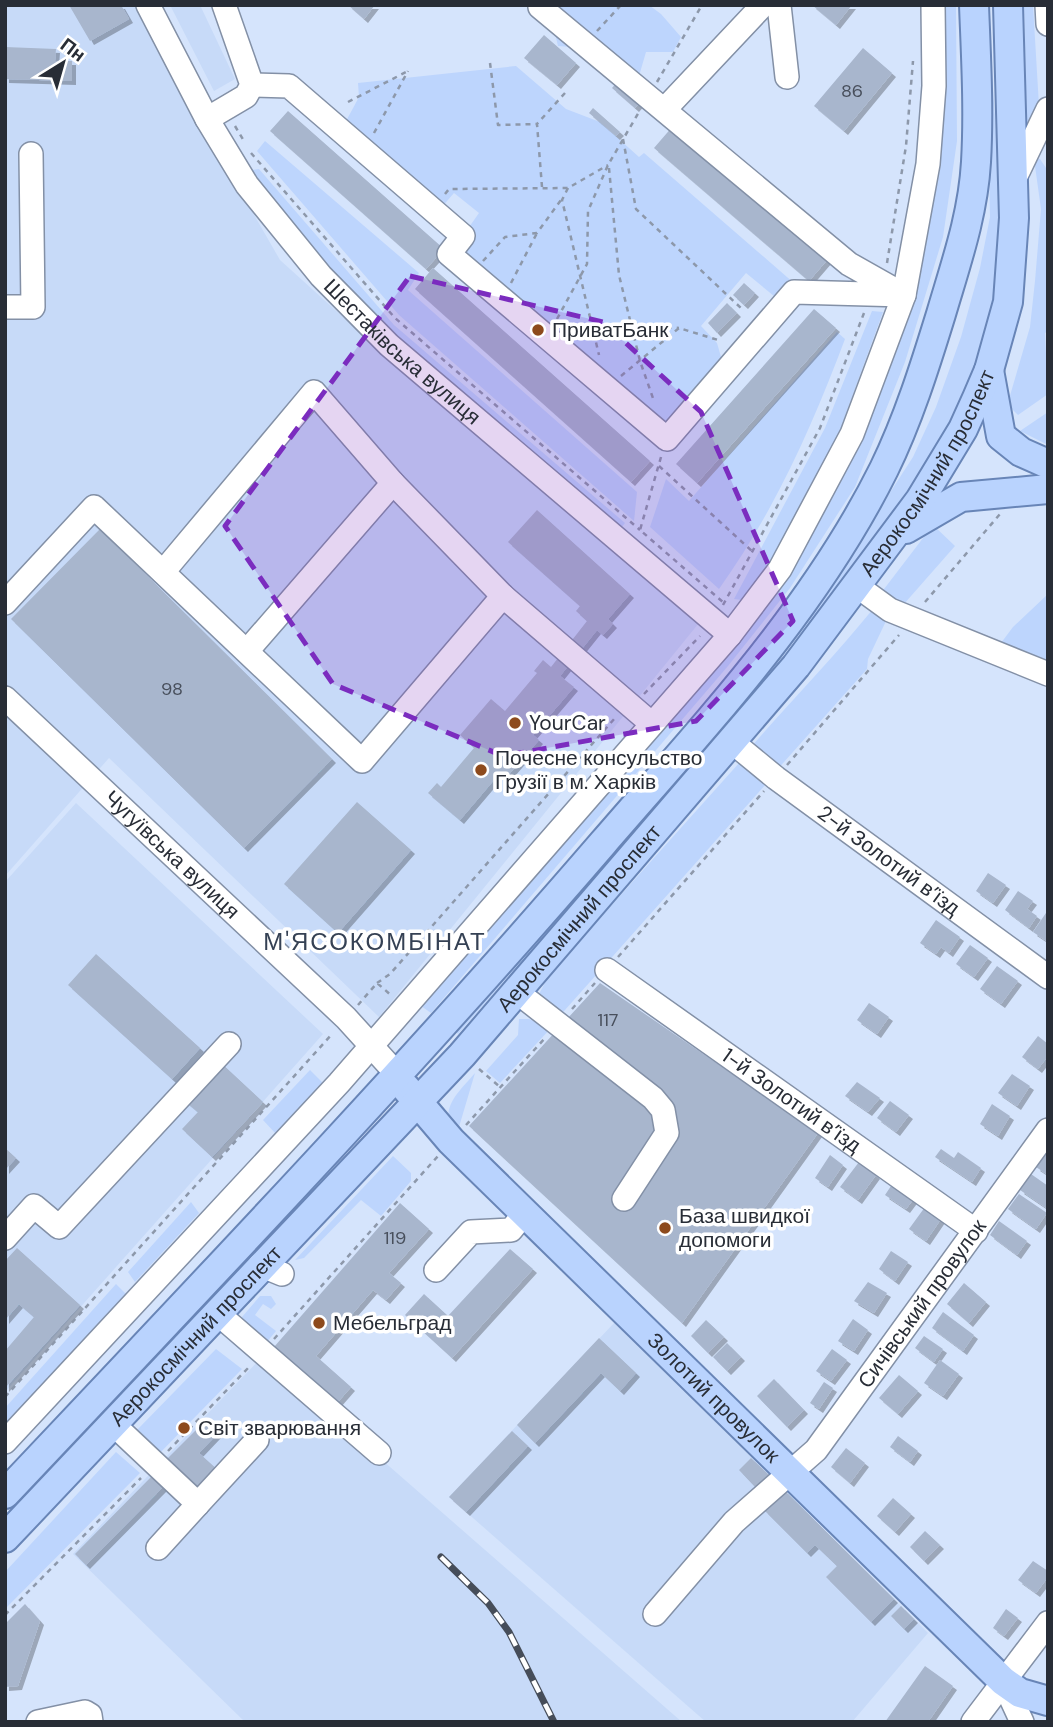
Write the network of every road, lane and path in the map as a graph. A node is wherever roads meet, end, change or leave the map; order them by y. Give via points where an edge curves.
1 (148, 5) edge
2 (224, 5) edge
3 (621, 5) edge
4 (702, 5) edge
5 (763, 5) edge
6 (779, 5) edge
7 (933, 5) edge
8 (974, 5) edge
9 (1007, 5) edge
10 (1047, 5) edge
11 (540, 7) edge
12 (1048, 24) edge
13 (585, 43) junction
14 (914, 59) dead end
15 (490, 63) dead end
16 (787, 77) dead end
17 (252, 85) junction
18 (565, 93) dead end
19 (348, 102) dead end
20 (657, 102) junction
21 (1048, 109) edge
22 (216, 113) junction
23 (537, 124) junction
24 (623, 139) junction
25 (244, 141) dead end
26 (364, 151) junction
27 (251, 152) dead end
28 (31, 154) dead end
29 (608, 165) junction
30 (1014, 180) junction
31 (542, 188) junction
32 (568, 188) junction
33 (562, 200) junction
34 (431, 209) junction
35 (537, 233) junction
36 (471, 274) junction
37 (580, 277) junction
38 (878, 288) junction
39 (904, 295) junction
40 (502, 299) junction
41 (5, 307) edge
42 (743, 310) dead end
43 (556, 320) dead end
44 (633, 325) junction
45 (592, 328) junction
46 (679, 328) junction
47 (561, 330) dead end
48 (718, 340) dead end
49 (640, 361) junction
50 (989, 370) junction
51 (607, 388) junction
52 (667, 439) junction
53 (1048, 464) edge
54 (659, 466) junction
55 (393, 483) junction
56 (1048, 489) edge
57 (1003, 511) dead end
58 (640, 530) junction
59 (891, 538) junction
60 (754, 553) junction
61 (163, 572) junction
62 (741, 576) dead end
63 (857, 586) junction
64 (503, 596) junction
65 (5, 603) edge
66 (724, 603) dead end
67 (911, 620) junction
68 (730, 635) junction
69 (691, 645) dead end
70 (247, 652) junction
71 (1048, 674) edge
72 (5, 698) edge
73 (638, 699) junction
74 (652, 724) junction
75 (731, 741) junction
76 (776, 778) junction
77 (607, 970) junction
78 (1048, 976) edge
79 (377, 983) junction
80 (517, 992) junction
81 (398, 1001) dead end
82 (358, 1005) dead end
83 (558, 1024) junction
84 (336, 1030) dead end
85 (229, 1044) dead end
86 (372, 1045) junction
87 (474, 1065) dead end
88 (396, 1073) junction
89 (500, 1087) junction
90 (416, 1101) junction
91 (1048, 1130) edge
92 (451, 1141) junction
93 (624, 1199) dead end
94 (525, 1213) junction
95 (976, 1231) junction
96 (5, 1238) edge
97 (436, 1270) dead end
98 (216, 1312) junction
99 (263, 1352) junction
100 (5, 1397) edge
101 (113, 1424) junction
102 (257, 1440) dead end
103 (5, 1442) edge
104 (379, 1453) dead end
105 (155, 1464) junction
106 (790, 1471) junction
107 (5, 1494) edge
108 (198, 1504) junction
109 (5, 1538) edge
110 (158, 1548) dead end
111 (655, 1614) dead end
112 (5, 1615) edge
113 (1048, 1623) edge
114 (1003, 1681) junction
115 (1048, 1701) edge
116 (37, 1722) edge
117 (91, 1722) edge
118 (974, 1722) edge
119 (1022, 1722) edge

1 - 22 street, Шестаківська вулиця
2 - 17 street
3 - 13 path
4 - 20 path
5 - 20 street
6 - 16 street
7 - 39 street via 934,86 928,164
8 - 88 main road, Аерокосмічний проспект via 976,161 968,226 931,345 879,479 810,594 773,645 541,915
9 - 30 main road, Аерокосмічний проспект
10 - 12 street
11 - 13 street
13 - 20 street
14 - 38 path via 906,146
15 - 23 path via 498,125
17 - 22 street via 246,96
17 - 26 street via 289,86
18 - 23 path
19 - 26 path via 408,71
20 - 24 path
20 - 38 street
21 - 30 street
22 - 25 path
22 - 68 street, Шестаківська вулиця via 247,185 304,258 389,345
23 - 31 path
24 - 29 path
24 - 42 path via 636,209
26 - 34 street
27 - 58 path via 395,318
28 - 41 street via 33,307
29 - 32 path
29 - 37 path via 588,211 587,264
29 - 44 path via 619,275
30 - 50 main road, Аерокосмічний проспект via 1008,302
31 - 32 path
31 - 34 path via 449,189
32 - 33 path
33 - 35 path
33 - 37 path
34 - 36 street via 463,236 449,254
35 - 36 path via 505,237
35 - 40 path
36 - 40 street
37 - 43 path
37 - 45 path
38 - 39 street
38 - 52 street via 794,292
38 - 60 path via 820,428
39 - 68 street via 852,434 780,569
40 - 51 street
44 - 45 path
44 - 46 path
44 - 49 path
45 - 47 path
45 - 51 path
46 - 48 path
46 - 49 path
49 - 51 path
49 - 52 path
50 - 53 main road via 1001,436 1021,452
50 - 59 main road, Аерокосмічний проспект via 942,466
51 - 52 street
52 - 54 path
54 - 58 path
54 - 60 path
55 - 61 street via 314,391
55 - 64 street
55 - 70 street
56 - 59 main road via 961,497
57 - 67 path
58 - 66 path
59 - 63 main road, Аерокосмічний проспект
60 - 62 path
61 - 65 street via 94,507
61 - 70 street
63 - 67 street
63 - 75 main road, Аерокосмічний проспект
64 - 70 street via 362,761
64 - 73 street
67 - 71 street
67 - 76 path
68 - 74 street
69 - 73 path
72 - 86 street, Чугуївська вулиця
73 - 74 street
73 - 79 path via 620,711 390,974
74 - 86 street
75 - 76 street, 2-й Золотий в’їзд
75 - 80 main road, Аерокосмічний проспект
76 - 77 path
76 - 78 street, 2-й Золотий в’їзд
77 - 83 path
77 - 95 street, 1-й Золотий в’їзд
79 - 81 path
79 - 82 path
80 - 83 street
80 - 90 main road, Аерокосмічний проспект
83 - 89 path
83 - 93 street via 663,1110 667,1133
84 - 100 path
85 - 96 street via 59,1227 34,1206
86 - 88 street, Чугуївська вулиця
86 - 103 street
87 - 89 path
88 - 90 main road, Золотий провулок
88 - 107 main road, Аерокосмічний проспект via 300,1182
89 - 92 path
90 - 92 main road, Золотий провулок
90 - 98 main road, Аерокосмічний проспект via 271,1270
91 - 95 street, Сичівський провулок
92 - 94 main road, Золотий провулок
92 - 99 path
94 - 97 street via 511,1230 471,1231
94 - 106 main road, Золотий провулок
95 - 106 street, Сичівський провулок via 816,1450
98 - 99 street
98 - 101 main road, Аерокосмічний проспект
99 - 104 street
99 - 105 path
101 - 105 street
101 - 109 main road, Аерокосмічний проспект
102 - 108 street
105 - 108 street
105 - 112 path
106 - 111 street, Сичівський провулок via 734,1522
106 - 114 main road, Золотий провулок
108 - 110 street
113 - 114 street
114 - 115 main road, Золотий провулок via 1020,1693
114 - 118 street
114 - 119 street
116 - 117 street via 85,1712

